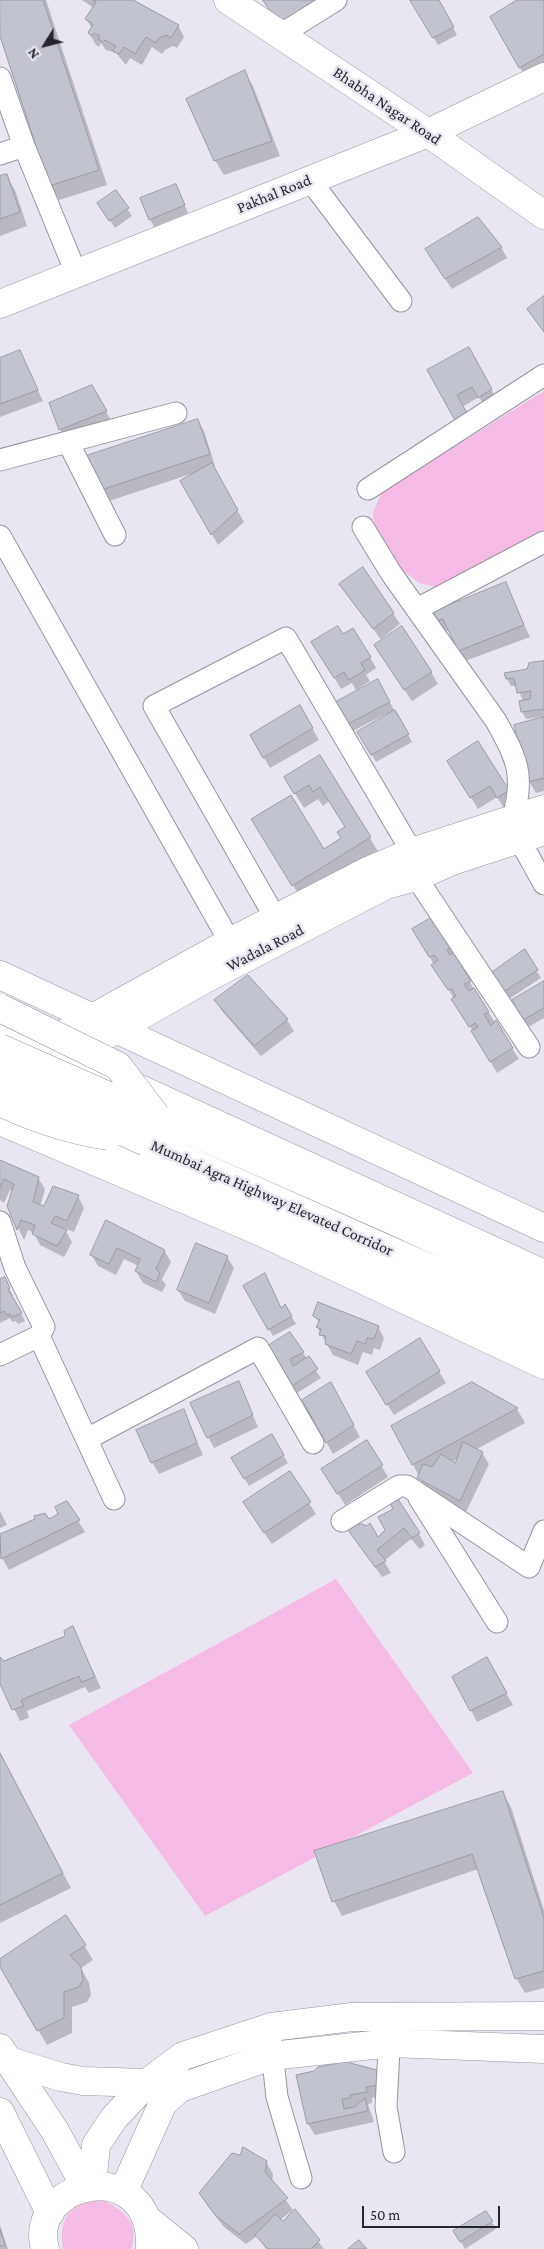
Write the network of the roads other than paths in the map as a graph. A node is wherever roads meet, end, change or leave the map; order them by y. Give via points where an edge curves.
1 (228, 0) edge
2 (336, 0) edge
3 (280, 35) junction
4 (544, 77) edge
5 (0, 78) edge
6 (428, 133) junction
7 (24, 146) junction
8 (0, 154) edge
9 (310, 180) junction
10 (544, 215) edge
11 (76, 274) junction
12 (401, 302) dead end
13 (0, 304) edge
14 (544, 375) edge
15 (176, 413) dead end
16 (68, 442) junction
17 (0, 460) edge
18 (368, 489) dead end
19 (363, 527) dead end
20 (114, 535) dead end
21 (0, 536) edge
22 (544, 542) edge
23 (417, 609) junction
24 (544, 809) edge
25 (525, 829) edge
26 (414, 864) junction
27 (544, 884) edge
28 (276, 918) junction
29 (230, 942) junction
30 (0, 975) edge
31 (0, 1008) edge
32 (91, 1019) junction
33 (0, 1026) edge
34 (115, 1030) junction
35 (43, 1045) junction
36 (529, 1047) dead end
37 (0, 1048) edge
38 (68, 1057) junction
39 (1, 1088) edge
40 (156, 1116) junction
41 (0, 1121) edge
42 (0, 1222) edge
43 (544, 1228) edge
44 (544, 1274) edge
45 (544, 1290) edge
46 (544, 1319) edge
47 (39, 1336) junction
48 (544, 1339) edge
49 (0, 1355) edge
50 (544, 1365) edge
51 (86, 1439) junction
52 (313, 1443) dead end
53 (415, 1491) junction
54 (114, 1499) dead end
55 (342, 1521) dead end
56 (544, 1531) edge
57 (497, 1622) dead end
58 (544, 2016) edge
59 (271, 2027) junction
60 (390, 2030) junction
61 (544, 2049) edge
62 (3, 2054) edge
63 (271, 2056) junction
64 (147, 2083) junction
65 (0, 2112) edge
66 (394, 2152) dead end
67 (301, 2178) dead end
68 (89, 2186) junction
69 (123, 2192) junction
70 (50, 2213) junction
71 (147, 2219) junction
72 (45, 2249) edge
73 (150, 2249) edge
74 (184, 2249) edge

1 - 3 main road, Bhabha Nagar Road
2 - 3 street
3 - 6 main road, Bhabha Nagar Road
4 - 6 main road, Pakhal Road
5 - 7 street
6 - 9 main road, Pakhal Road
6 - 10 main road, Bhabha Nagar Road
7 - 8 street
7 - 11 street
9 - 11 main road, Pakhal Road
9 - 12 street
11 - 13 main road, Pakhal Road
14 - 18 street
15 - 16 street
16 - 17 street
16 - 20 street
19 - 23 street
21 - 29 street
22 - 23 street
23 - 25 street via 496,721 510,747 519,772
24 - 25 main road, Wadala Road
25 - 26 main road, Wadala Road
25 - 27 street
26 - 28 main road, Wadala Road via 370,870
26 - 28 street via 286,638 154,706
26 - 34 main road, Wadala Road via 386,886 205,979
26 - 36 street
28 - 29 main road, Wadala Road
29 - 32 main road, Wadala Road
30 - 32 main road
31 - 40 main road, bridge via 118,1066
32 - 34 main road
32 - 35 main road, Wadala Road
33 - 35 main road
34 - 38 main road, Wadala Road
34 - 43 main road
35 - 38 main road
35 - 39 main road, Wadala Road
37 - 40 main road, Mumbai Agra Highway Elevated Corridor, bridge
38 - 39 main road, Wadala Road
38 - 44 main road
39 - 46 main road, Mumbai Agra Highway Elevated Corridor, bridge via 40,1121 146,1142
39 - 48 main road
40 - 45 main road, Mumbai Agra Highway Elevated Corridor
41 - 50 main road via 259,1232
42 - 47 street via 15,1268 44,1327
47 - 49 street
47 - 51 street
51 - 52 street via 258,1348
51 - 54 street
53 - 55 street via 399,1486
53 - 56 street via 529,1566
53 - 57 street
58 - 60 main road
59 - 60 main road via 352,2017
59 - 63 street
59 - 64 main road via 183,2056
60 - 61 main road
60 - 63 main road
60 - 66 street via 386,2094
62 - 64 main road via 61,2077
62 - 68 main road
63 - 67 street via 277,2097
63 - 69 main road via 180,2088 171,2095 163,2103
64 - 68 main road via 114,2118 96,2145
65 - 70 main road
68 - 69 main road
68 - 70 main road via 68,2194
69 - 71 main road via 133,2199
70 - 72 main road via 44,2229
71 - 73 main road
71 - 74 main road

